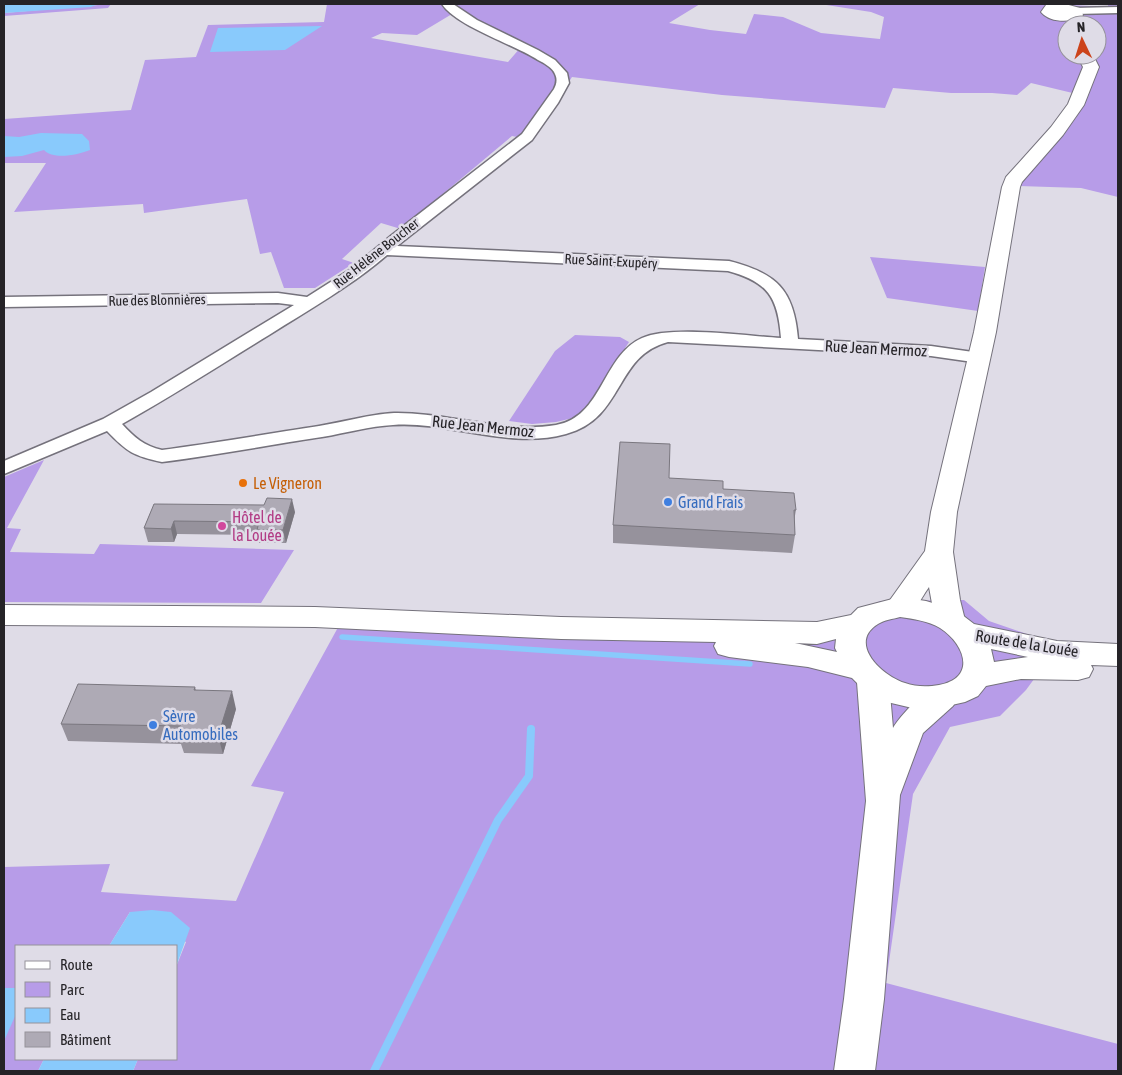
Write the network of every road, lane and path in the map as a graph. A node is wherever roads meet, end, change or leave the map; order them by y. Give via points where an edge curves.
1 (447, 4) edge
2 (1035, 4) edge
3 (1118, 10) edge
4 (1061, 12) edge
5 (1090, 65) edge
6 (384, 250) junction
7 (4, 302) edge
8 (310, 302) junction
9 (790, 342) junction
10 (980, 358) junction
11 (110, 423) junction
12 (4, 468) edge
13 (939, 552) junction
14 (900, 607) junction
15 (4, 615) edge
16 (857, 624) junction
17 (958, 627) junction
18 (561, 628) junction
19 (1118, 655) edge
20 (1118, 670) edge
21 (866, 676) junction
22 (976, 677) junction
23 (942, 698) junction
24 (883, 801) junction
25 (854, 1071) edge

1 - 6 street, Rue Hélène Boucher via 464,18 559,67 563,82 526,137
2 - 4 street
3 - 4 street
5 - 10 street via 1076,105 1010,187
6 - 8 street, Rue Hélène Boucher
6 - 9 street, Rue Saint-Exupéry via 729,266 763,277 776,287 785,307
7 - 8 street, Rue des Blonnières via 278,298
8 - 11 street, Rue Hélène Boucher
9 - 10 street, Rue Jean Mermoz via 931,350
9 - 11 street, Rue Jean Mermoz via 668,337 647,343 629,359 594,414 577,425 556,431 530,433 416,418 393,419 162,456 142,452
10 - 13 street via 944,512
11 - 12 street, Rue Hélène Boucher
13 - 14 street
13 - 17 street via 945,600
14 - 16 street via 883,609
14 - 17 street via 934,613
15 - 18 street via 306,617
16 - 18 street via 817,633
16 - 21 street via 851,634 852,658
17 - 19 street, Route de la Louée via 1057,652
17 - 22 street via 974,644 978,655
18 - 21 street via 808,656
20 - 22 street, Route de la Louée via 1021,668
21 - 23 street via 906,697
21 - 24 street
22 - 23 street via 956,694
23 - 24 street via 910,725
24 - 25 street

